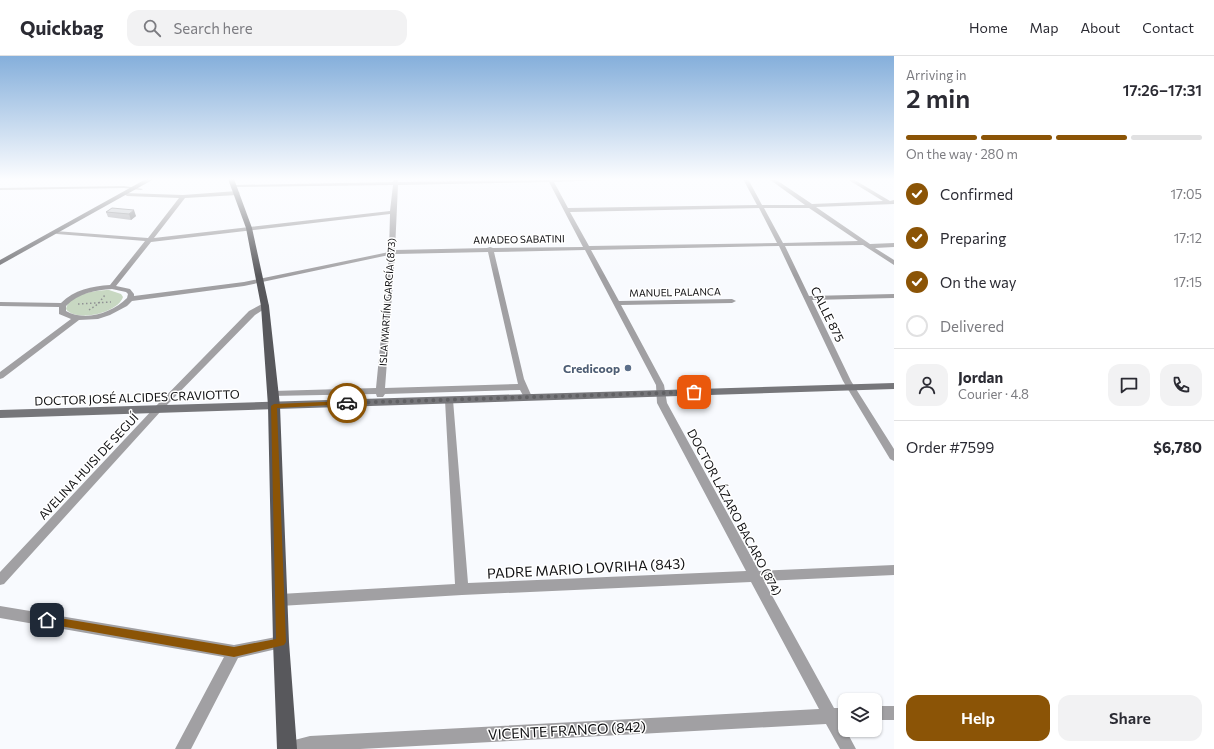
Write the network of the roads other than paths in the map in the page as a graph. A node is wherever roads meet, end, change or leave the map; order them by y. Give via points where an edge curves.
1 (96, 211) edge
2 (171, 211) edge
3 (243, 211) edge
4 (568, 211) edge
5 (762, 211) edge
6 (818, 211) edge
7 (393, 212) joint
8 (249, 228) junction
9 (58, 232) junction
10 (148, 240) junction
11 (781, 244) junction
12 (866, 244) junction
13 (894, 245) edge
14 (587, 248) junction
15 (490, 249) junction
16 (392, 252) junction
17 (0, 263) edge
18 (894, 263) edge
19 (261, 281) junction
20 (112, 287) junction
21 (894, 296) edge
22 (807, 298) junction
23 (130, 300) junction
24 (732, 301) dead end
25 (0, 304) edge
26 (618, 304) junction
27 (62, 305) junction
28 (265, 306) junction
29 (77, 318) junction
30 (0, 376) edge
31 (894, 386) edge
32 (851, 388) junction
33 (526, 392) junction
34 (662, 393) junction
35 (380, 396) junction
36 (274, 400) junction
37 (449, 400) junction
38 (158, 409) junction
39 (0, 414) edge
40 (894, 457) edge
41 (894, 570) edge
42 (754, 575) junction
43 (0, 580) edge
44 (462, 589) junction
45 (280, 600) junction
46 (0, 612) edge
47 (281, 642) junction
48 (234, 652) junction
49 (882, 713) edge
50 (894, 713) edge
51 (838, 715) edge
52 (844, 737) edge
53 (184, 749) edge
54 (288, 749) edge
55 (848, 749) edge

1 - 9 main road
2 - 10 street
3 - 8 main road
4 - 14 street, DOCTOR LÁZARO BACARO (874)
5 - 11 street, CALLE 875
6 - 12 street
7 - 8 street
7 - 16 street, ISLA MARTÍN GARCÍA (873)
8 - 10 street
8 - 19 main road
9 - 10 street
9 - 17 main road
10 - 20 street
11 - 12 street, AMADEO SABATINI
11 - 14 street, AMADEO SABATINI
11 - 22 street, CALLE 875
12 - 13 street, AMADEO SABATINI
12 - 18 street
14 - 15 street, AMADEO SABATINI
14 - 26 street, DOCTOR LÁZARO BACARO (874)
15 - 16 street, AMADEO SABATINI
15 - 33 street
16 - 19 street, AMADEO SABATINI
16 - 35 street, ISLA MARTÍN GARCÍA (873)
19 - 23 street, AMADEO SABATINI
19 - 28 main road
20 - 23 street via 128,290 131,294
20 - 27 street via 82,292
21 - 22 street
22 - 32 street, CALLE 875
23 - 29 street via 110,313
24 - 26 street, MANUEL PALANCA
25 - 27 street
26 - 34 street, DOCTOR LÁZARO BACARO (874)
27 - 29 street via 62,312
28 - 36 main road
28 - 38 street, AVELINA HUISI DE SEGUÍ via 252,313
29 - 30 street
31 - 32 main road, DOCTOR JOSÉ ALCIDES CRAVIOTTO
32 - 34 main road, DOCTOR JOSÉ ALCIDES CRAVIOTTO
32 - 40 street, CALLE 875
33 - 34 main road, DOCTOR JOSÉ ALCIDES CRAVIOTTO
33 - 35 street
33 - 37 main road, DOCTOR JOSÉ ALCIDES CRAVIOTTO
34 - 42 street, DOCTOR LÁZARO BACARO (874) via 662,403
35 - 36 main road, DOCTOR JOSÉ ALCIDES CRAVIOTTO
35 - 37 main road, DOCTOR JOSÉ ALCIDES CRAVIOTTO
36 - 38 main road, DOCTOR JOSÉ ALCIDES CRAVIOTTO
36 - 45 main road
37 - 44 street
38 - 39 main road, DOCTOR JOSÉ ALCIDES CRAVIOTTO
38 - 43 street, AVELINA HUISI DE SEGUÍ
41 - 42 street, PADRE MARIO LOVRIHA (843)
42 - 44 street, PADRE MARIO LOVRIHA (843)
42 - 51 street, DOCTOR LÁZARO BACARO (874)
44 - 45 street, PADRE MARIO LOVRIHA (843)
45 - 47 main road
46 - 48 street
47 - 48 street
47 - 54 main road
48 - 53 street
49 - 50 street
51 - 54 street, VICENTE FRANCO (842) via 310,744
52 - 55 street, DOCTOR LÁZARO BACARO (874)

